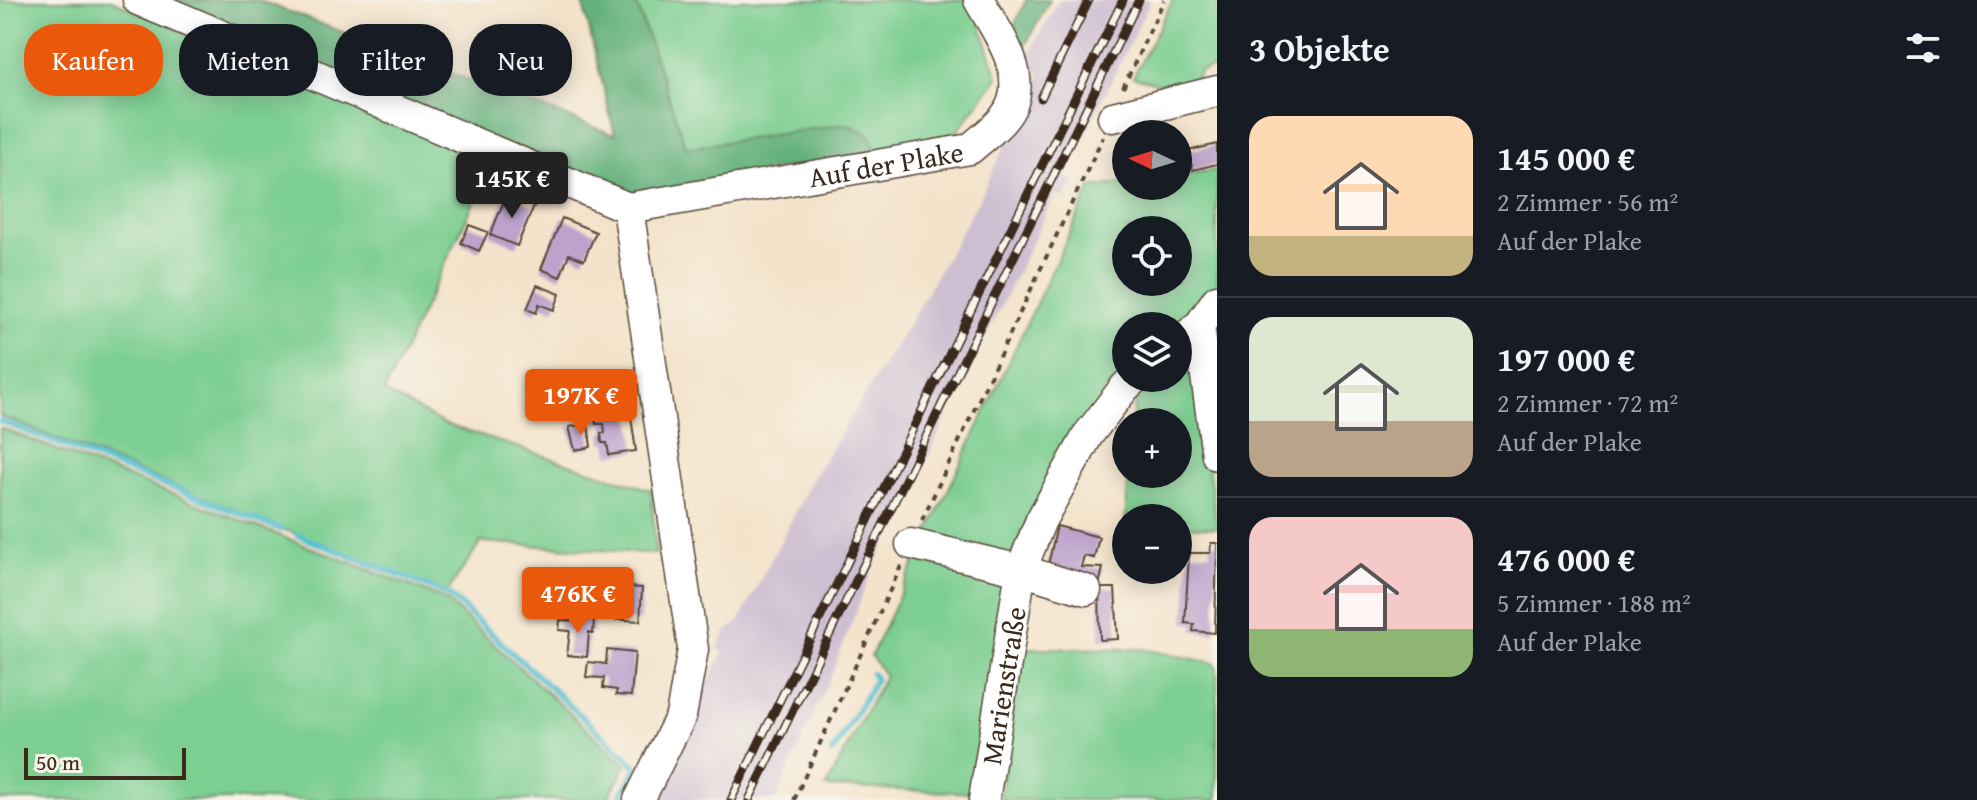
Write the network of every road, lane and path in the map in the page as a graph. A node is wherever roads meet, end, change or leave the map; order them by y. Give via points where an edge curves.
1 (138, 0) edge
2 (979, 0) edge
3 (1164, 0) edge
4 (1217, 91) edge
5 (1113, 117) junction
6 (628, 208) junction
7 (1217, 300) edge
8 (1192, 329) edge
9 (1192, 351) edge
10 (1121, 392) edge
11 (1217, 455) edge
12 (911, 544) junction
13 (1021, 570) junction
14 (1086, 590) dead end
15 (639, 800) edge
16 (794, 800) edge
17 (984, 800) edge

1 - 6 street
2 - 6 street, Auf der Plake via 1008,53 1016,75 1015,94 1005,118 970,149
3 - 5 path
4 - 5 street
5 - 12 path
6 - 15 street via 693,649 681,716
7 - 8 street
9 - 11 street
10 - 13 street, Marienstraße via 1088,435 1041,520
12 - 13 street, Marienstraße
12 - 16 path
13 - 14 street, Marienstraße
13 - 17 street, Marienstraße

